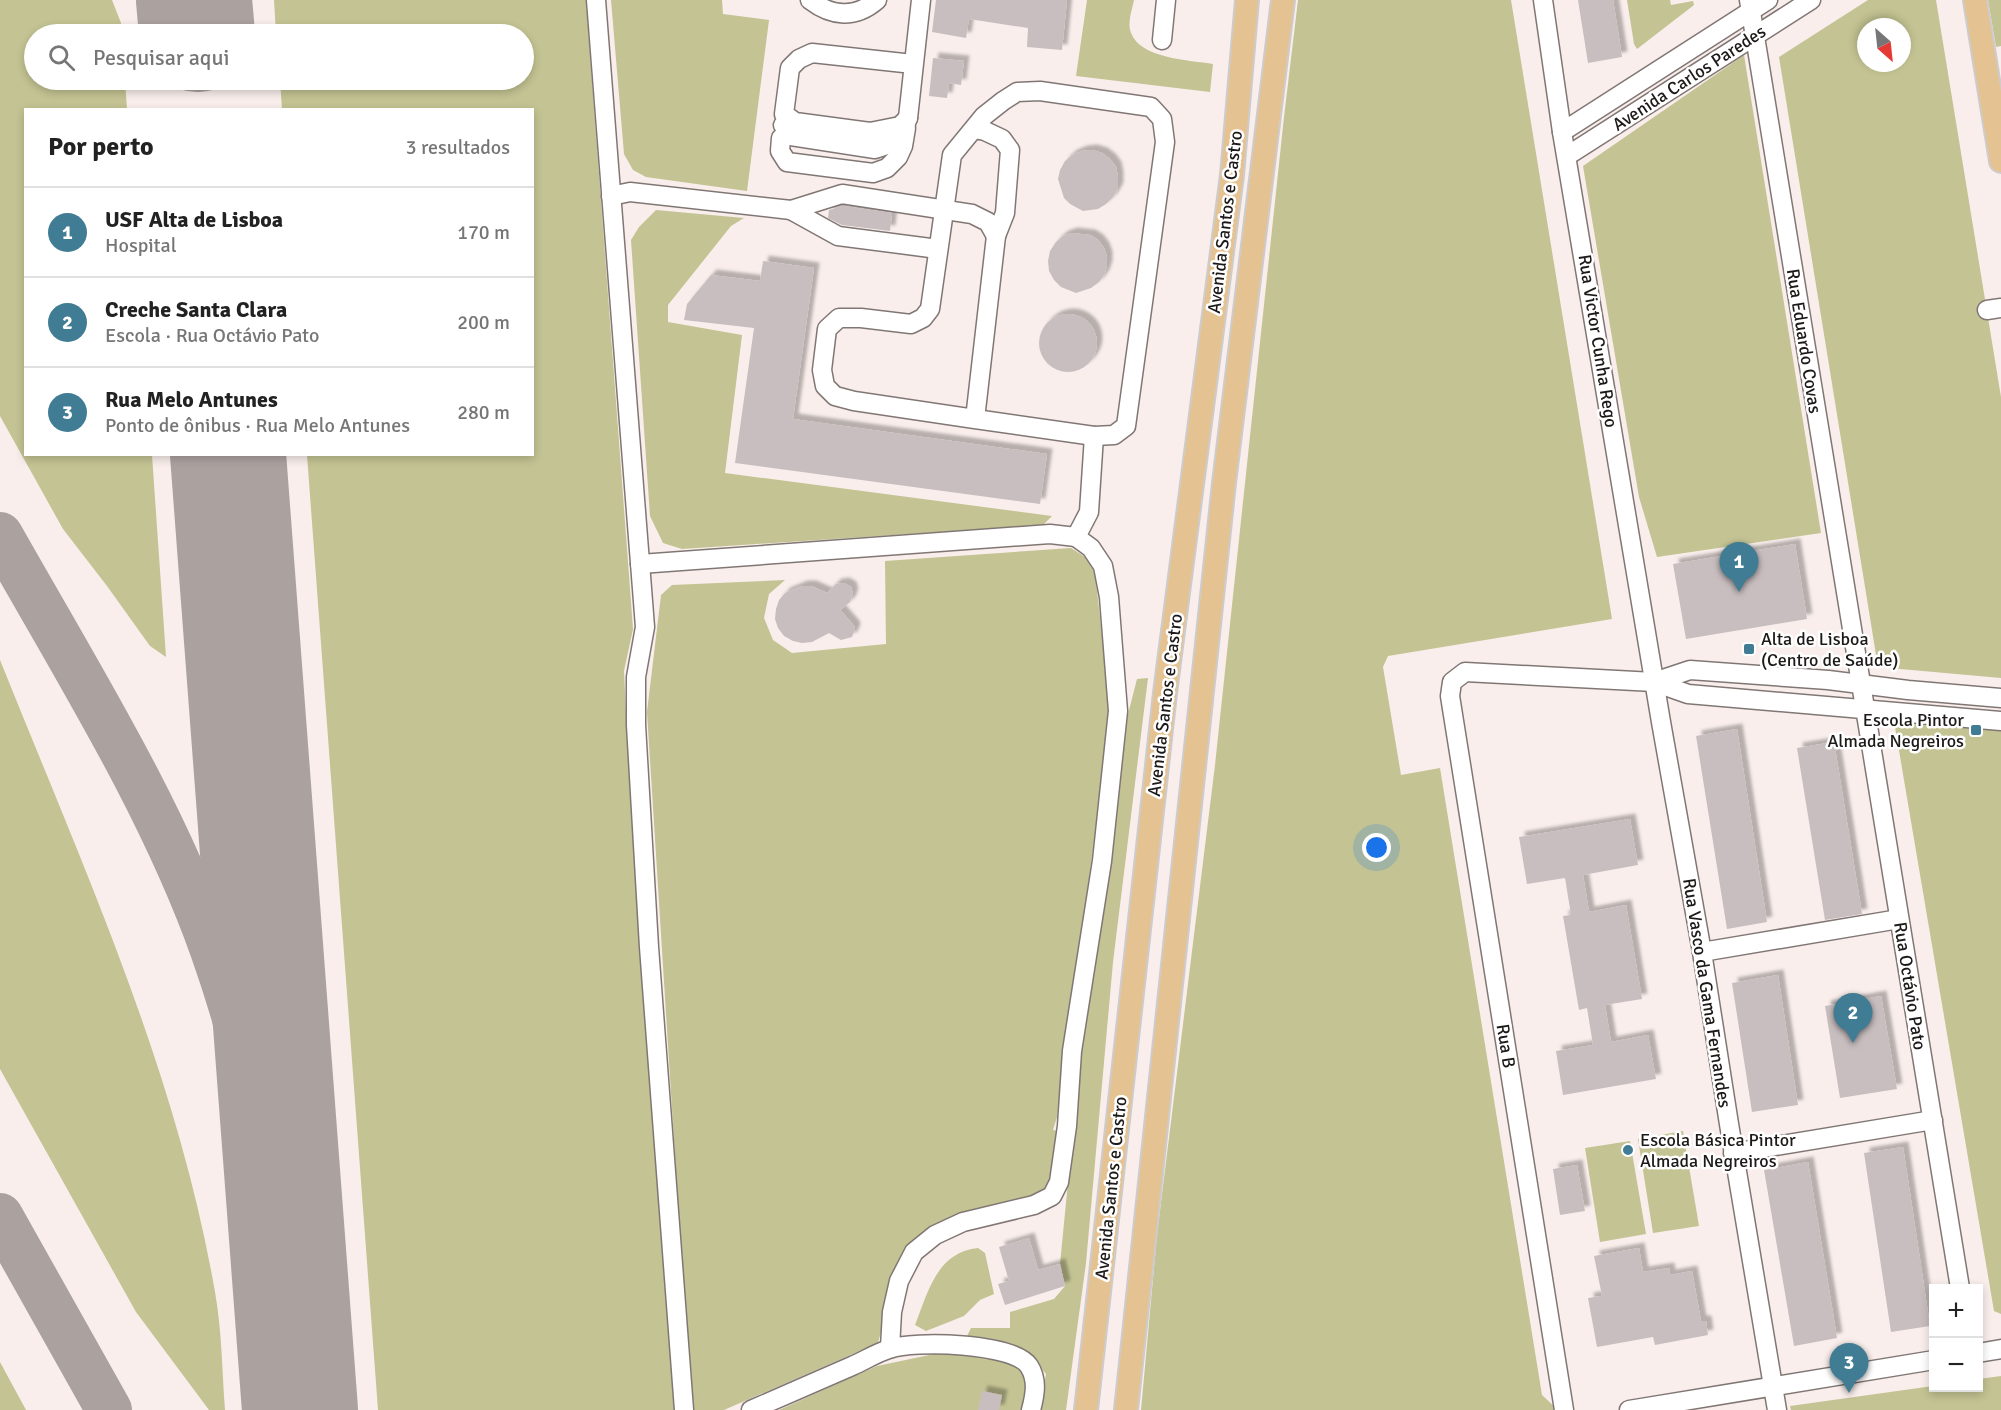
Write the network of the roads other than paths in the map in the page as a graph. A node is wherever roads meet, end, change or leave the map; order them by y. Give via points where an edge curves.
1 (596, 0) edge
2 (810, 0) edge
3 (877, 0) edge
4 (921, 0) edge
5 (1166, 0) edge
6 (1247, 0) edge
7 (1283, 0) edge
8 (1543, 0) edge
9 (1768, 0) edge
10 (1811, 0) edge
11 (1975, 0) edge
12 (1749, 6) edge
13 (1754, 36) junction
14 (1162, 40) dead end
15 (913, 64) junction
16 (908, 118) junction
17 (783, 126) junction
18 (974, 129) junction
19 (1562, 132) junction
20 (1567, 156) junction
21 (2001, 161) edge
22 (611, 196) junction
23 (944, 208) junction
24 (791, 210) junction
25 (996, 236) junction
26 (938, 249) junction
27 (975, 419) junction
28 (1094, 436) junction
29 (1076, 537) junction
30 (640, 564) junction
31 (1654, 682) junction
32 (1861, 683) junction
33 (2001, 698) edge
34 (1865, 710) junction
35 (2001, 721) edge
36 (1899, 919) junction
37 (1702, 952) junction
38 (1933, 1120) junction
39 (1734, 1153) junction
40 (1959, 1284) edge
41 (890, 1348) junction
42 (2001, 1349) edge
43 (1983, 1352) edge
44 (1929, 1361) edge
45 (1773, 1387) junction
46 (684, 1410) edge
47 (751, 1410) edge
48 (1031, 1410) edge
49 (1086, 1410) edge
50 (1126, 1410) edge
51 (1564, 1410) edge
52 (1629, 1410) edge
53 (1777, 1410) edge

1 - 22 street
2 - 3 street via 821,9 845,14
4 - 15 street
5 - 14 street
6 - 49 main road, Avenida Santos e Castro via 1232,175 1165,693
7 - 50 main road, Avenida Santos e Castro via 1224,483
8 - 19 street, Rua Victor Cunha Rego
9 - 12 street, Avenida Carlos Paredes
10 - 13 street, Avenida Carlos Paredes
11 - 21 main road
12 - 13 street, Rua Eduardo Covas
12 - 19 street, Avenida Carlos Paredes
13 - 20 street, Avenida Carlos Paredes
13 - 32 street, Rua Eduardo Covas
15 - 16 street
15 - 17 street via 812,53 790,68
16 - 17 street via 900,126 870,132 795,122
16 - 17 street via 904,141 875,162 788,150
18 - 23 street via 952,155
18 - 25 street via 1002,139 1010,150 1005,213
18 - 28 street via 984,116 1017,92 1040,91 1151,107 1162,119 1165,142 1126,426 1114,435
19 - 20 street, Rua Victor Cunha Rego
20 - 31 street, Rua Victor Cunha Rego
22 - 24 street via 630,192
22 - 30 street
23 - 24 street via 842,194
23 - 25 street via 988,222
23 - 26 street
24 - 26 street via 838,236
25 - 27 street
26 - 27 street via 930,309 922,318 911,324 839,318 827,329 822,370 825,386 835,396 854,401
27 - 28 street
28 - 29 street via 1089,512
29 - 30 street via 1050,534
29 - 41 street via 1091,548 1103,566 1118,711 1102,861 1072,1051 1059,1182 1052,1196 1034,1205 963,1222 935,1235 914,1252 899,1281
30 - 46 street via 645,627 636,677 636,725
31 - 32 street via 1690,670
31 - 34 street via 1688,694
31 - 37 street, Rua Vasco da Gama Fernandes
31 - 51 street, Rua B via 1465,672 1452,682 1450,696
32 - 33 street
32 - 34 street, Rua Octávio Pato
34 - 35 street
34 - 36 street, Rua Octávio Pato
36 - 37 street
36 - 38 street, Rua Octávio Pato
37 - 39 street, Rua Vasco da Gama Fernandes
38 - 39 street
38 - 40 street, Rua Octávio Pato
39 - 45 street, Rua Vasco da Gama Fernandes
41 - 47 street
41 - 48 street via 927,1344 1018,1355 1035,1377
42 - 43 street
44 - 45 street
45 - 52 street
45 - 53 street, Rua Vasco da Gama Fernandes

